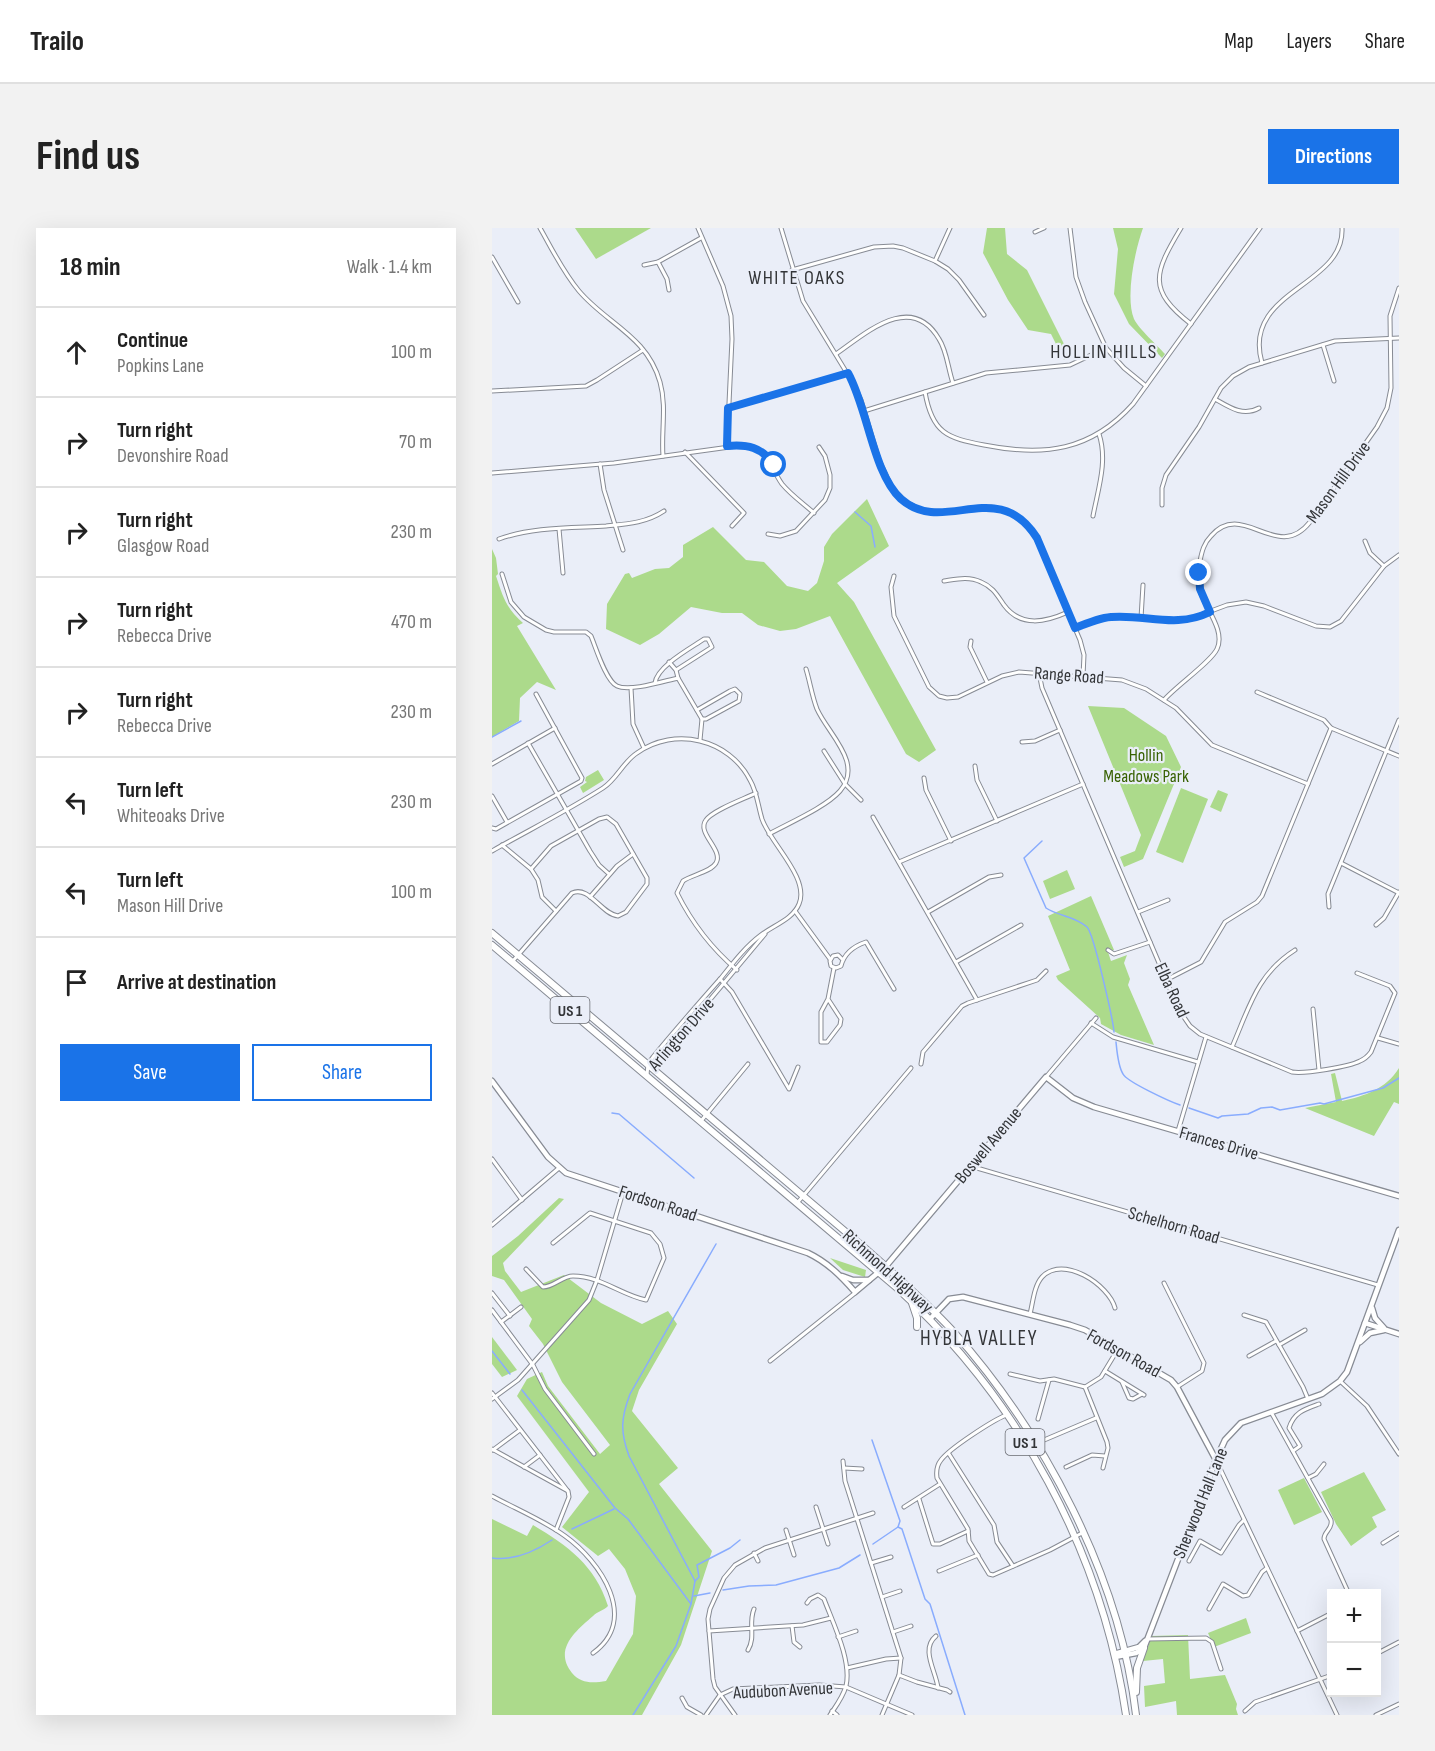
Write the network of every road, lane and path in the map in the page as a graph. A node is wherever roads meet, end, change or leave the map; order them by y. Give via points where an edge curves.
1 (540, 228) edge
2 (698, 228) edge
3 (780, 228) edge
4 (950, 228) edge
5 (1044, 228) edge
6 (1070, 228) edge
7 (1181, 228) edge
8 (1260, 228) edge
9 (1342, 228) edge
10 (1035, 232) dead end
11 (701, 238) junction
12 (492, 257) edge
13 (935, 261) junction
14 (658, 262) junction
15 (644, 266) dead end
16 (792, 270) junction
17 (1399, 288) edge
18 (669, 291) dead end
19 (518, 303) dead end
20 (984, 315) dead end
21 (1191, 324) junction
22 (1390, 338) junction
23 (1399, 338) edge
24 (1323, 345) junction
25 (1106, 348) junction
26 (643, 350) junction
27 (836, 354) junction
28 (1262, 363) junction
29 (848, 373) junction
30 (1334, 381) dead end
31 (953, 383) junction
32 (1146, 386) junction
33 (492, 391) edge
34 (925, 392) junction
35 (1215, 399) junction
36 (728, 408) junction
37 (1259, 408) dead end
38 (864, 411) junction
39 (1100, 434) junction
40 (727, 446) junction
41 (819, 447) dead end
42 (685, 452) junction
43 (663, 456) junction
44 (600, 464) junction
45 (492, 473) edge
46 (1162, 505) dead end
47 (664, 511) dead end
48 (814, 513) junction
49 (1093, 516) dead end
50 (616, 525) junction
51 (732, 526) dead end
52 (559, 529) junction
53 (768, 534) dead end
54 (499, 539) dead end
55 (1365, 541) dead end
56 (623, 550) dead end
57 (1399, 555) edge
58 (1384, 566) junction
59 (562, 573) dead end
60 (501, 574) dead end
61 (894, 576) dead end
62 (944, 581) dead end
63 (1143, 585) dead end
64 (1068, 612) junction
65 (1210, 612) junction
66 (1141, 618) junction
67 (1075, 628) junction
68 (971, 641) dead end
69 (669, 662) junction
70 (806, 669) dead end
71 (676, 670) junction
72 (1039, 673) junction
73 (1083, 676) junction
74 (678, 678) junction
75 (987, 682) junction
76 (655, 683) junction
77 (631, 688) junction
78 (1257, 692) dead end
79 (536, 694) dead end
80 (1164, 700) junction
81 (697, 710) junction
82 (702, 719) junction
83 (1399, 720) edge
84 (555, 728) junction
85 (1331, 728) junction
86 (1060, 730) junction
87 (700, 740) junction
88 (1022, 742) dead end
89 (528, 743) junction
90 (644, 748) junction
91 (824, 751) dead end
92 (1386, 751) junction
93 (1399, 756) edge
94 (492, 764) edge
95 (975, 766) dead end
96 (924, 778) dead end
97 (845, 784) junction
98 (1083, 784) junction
99 (1308, 784) junction
100 (756, 793) junction
101 (558, 794) junction
102 (492, 796) edge
103 (861, 800) dead end
104 (566, 809) junction
105 (873, 817) dead end
106 (997, 821) junction
107 (507, 822) junction
108 (492, 828) edge
109 (578, 831) junction
110 (769, 834) junction
111 (951, 841) junction
112 (502, 845) junction
113 (492, 851) edge
114 (633, 854) junction
115 (899, 862) junction
116 (1341, 863) junction
117 (531, 869) junction
118 (609, 874) junction
119 (1001, 875) dead end
120 (1399, 892) edge
121 (590, 897) junction
122 (1168, 900) dead end
123 (1329, 907) dead end
124 (556, 910) junction
125 (795, 911) junction
126 (927, 912) junction
127 (1138, 912) junction
128 (1021, 925) dead end
129 (1376, 925) dead end
130 (768, 930) junction
131 (492, 933) edge
132 (1150, 942) junction
133 (492, 945) edge
134 (1108, 950) dead end
135 (1295, 950) dead end
136 (518, 955) junction
137 (830, 959) junction
138 (842, 959) junction
139 (512, 962) junction
140 (956, 962) junction
141 (731, 965) junction
142 (834, 968) junction
143 (737, 969) junction
144 (1046, 971) dead end
145 (1358, 973) dead end
146 (720, 979) junction
147 (1166, 980) junction
148 (725, 984) junction
149 (894, 989) dead end
150 (828, 999) junction
151 (977, 1000) junction
152 (1313, 1009) dead end
153 (1096, 1018) dead end
154 (1091, 1023) junction
155 (1206, 1037) junction
156 (1378, 1038) junction
157 (1399, 1044) edge
158 (1232, 1047) junction
159 (1198, 1062) junction
160 (748, 1064) dead end
161 (921, 1064) dead end
162 (650, 1066) junction
163 (798, 1067) dead end
164 (911, 1068) dead end
165 (1319, 1070) junction
166 (647, 1076) junction
167 (1046, 1077) junction
168 (492, 1081) edge
169 (707, 1114) junction
170 (701, 1122) junction
171 (1178, 1131) junction
172 (492, 1159) edge
173 (970, 1166) junction
174 (559, 1168) junction
175 (622, 1192) junction
176 (802, 1196) junction
177 (1399, 1196) edge
178 (522, 1200) junction
179 (797, 1202) junction
180 (614, 1221) junction
181 (492, 1225) edge
182 (1399, 1230) edge
183 (553, 1243) dead end
184 (886, 1266) junction
185 (526, 1269) dead end
186 (880, 1273) junction
187 (839, 1274) junction
188 (597, 1280) junction
189 (872, 1280) junction
190 (1164, 1283) dead end
191 (1378, 1285) junction
192 (855, 1292) junction
193 (492, 1293) edge
194 (908, 1298) junction
195 (1371, 1306) junction
196 (521, 1307) dead end
197 (1114, 1308) dead end
198 (492, 1310) edge
199 (935, 1313) junction
200 (1030, 1314) junction
201 (1244, 1315) dead end
202 (510, 1316) junction
203 (930, 1319) junction
204 (501, 1322) junction
205 (1365, 1323) junction
206 (917, 1328) dead end
207 (1305, 1330) dead end
208 (1386, 1330) junction
209 (1399, 1334) edge
210 (1277, 1343) junction
211 (1358, 1345) junction
212 (1118, 1349) junction
213 (1249, 1356) dead end
214 (770, 1361) dead end
215 (533, 1365) junction
216 (1105, 1371) junction
217 (1010, 1374) dead end
218 (1049, 1380) junction
219 (1122, 1380) junction
220 (1340, 1380) junction
221 (1084, 1387) junction
222 (1177, 1387) junction
223 (492, 1393) edge
224 (494, 1398) edge
225 (1308, 1399) junction
226 (1319, 1404) dead end
227 (1271, 1411) junction
228 (1007, 1414) junction
229 (1096, 1418) junction
230 (1038, 1419) dead end
231 (520, 1430) junction
232 (1037, 1443) junction
233 (492, 1449) edge
234 (1293, 1451) junction
235 (594, 1454) dead end
236 (949, 1454) junction
237 (1399, 1454) edge
238 (540, 1455) junction
239 (1106, 1456) junction
240 (1216, 1460) junction
241 (843, 1461) dead end
242 (1324, 1464) dead end
243 (524, 1467) junction
244 (1066, 1467) dead end
245 (844, 1468) junction
246 (1103, 1468) dead end
247 (862, 1469) dead end
248 (1308, 1478) junction
249 (941, 1484) junction
250 (568, 1491) junction
251 (492, 1496) edge
252 (919, 1499) junction
253 (904, 1507) dead end
254 (816, 1508) dead end
255 (873, 1512) dead end
256 (856, 1518) junction
257 (1244, 1521) junction
258 (823, 1529) junction
259 (556, 1530) junction
260 (786, 1530) dead end
261 (968, 1531) junction
262 (1083, 1533) junction
263 (1399, 1533) edge
264 (1075, 1536) junction
265 (790, 1539) junction
266 (1383, 1543) dead end
267 (828, 1544) dead end
268 (754, 1552) junction
269 (794, 1555) dead end
270 (978, 1555) junction
271 (891, 1557) dead end
272 (758, 1561) dead end
273 (1188, 1561) dead end
274 (871, 1563) junction
275 (1013, 1566) junction
276 (1267, 1568) junction
277 (939, 1571) dead end
278 (1347, 1589) edge
279 (900, 1591) dead end
280 (882, 1597) junction
281 (807, 1603) dead end
282 (754, 1609) dead end
283 (1209, 1609) dead end
284 (1327, 1616) edge
285 (831, 1618) junction
286 (792, 1626) junction
287 (911, 1626) dead end
288 (752, 1628) junction
289 (709, 1631) junction
290 (856, 1631) dead end
291 (1297, 1631) junction
292 (893, 1632) junction
293 (936, 1636) dead end
294 (838, 1638) junction
295 (1147, 1639) junction
296 (1399, 1642) edge
297 (800, 1647) dead end
298 (1144, 1648) junction
299 (748, 1650) dead end
300 (1381, 1652) edge
301 (593, 1653) dead end
302 (1124, 1653) junction
303 (1115, 1656) junction
304 (901, 1658) junction
305 (847, 1668) junction
306 (1221, 1669) dead end
307 (899, 1676) junction
308 (1327, 1677) edge
309 (1321, 1680) junction
310 (846, 1687) junction
311 (938, 1688) junction
312 (950, 1692) dead end
313 (720, 1695) junction
314 (682, 1698) dead end
315 (1135, 1704) junction
316 (1399, 1704) edge
317 (886, 1705) junction
318 (1245, 1711) dead end
319 (831, 1713) edge
320 (701, 1715) edge
321 (706, 1715) edge
322 (735, 1715) edge
323 (837, 1715) edge
324 (882, 1715) edge
325 (912, 1715) edge
326 (1126, 1715) edge
327 (1136, 1715) edge
328 (1337, 1715) edge
329 (1376, 1715) edge

1 - 26 street via 578,290
2 - 11 street
3 - 16 street
4 - 13 street
5 - 10 street
6 - 25 street via 1076,277
7 - 21 street via 1165,258 1160,286 1166,302
8 - 21 street
9 - 28 street via 1334,259 1288,295 1263,325 1258,342
11 - 14 street
11 - 36 street via 730,310
12 - 19 street
13 - 16 street via 903,248 883,246
13 - 20 street via 954,273
14 - 15 street
14 - 18 street
16 - 27 street via 806,308
17 - 22 street, Mason Hill Drive via 1390,316
21 - 32 street
22 - 23 street
22 - 24 street
22 - 65 street, Mason Hill Drive via 1391,388 1385,414 1307,526 1280,538 1248,525 1232,524 1218,529 1207,540 1198,580
24 - 28 street
24 - 30 street
25 - 31 street via 1070,365 993,372
25 - 32 street
26 - 33 street via 586,386
26 - 43 street via 663,393
27 - 29 street
27 - 31 street via 883,322 910,317 927,325 939,338
28 - 35 street via 1233,376
29 - 36 street
29 - 38 street
31 - 34 street
32 - 39 street via 1124,415
34 - 38 street
34 - 39 street via 938,427 967,442 1041,451
35 - 37 street via 1241,412
35 - 46 street via 1166,474
36 - 40 street
38 - 64 street via 886,476 900,497 928,512 991,507 1017,516 1037,538
39 - 49 street via 1103,467
40 - 42 street
40 - 48 street via 748,446 763,452 783,485
41 - 48 street via 831,481 827,497
42 - 43 street
42 - 51 street via 744,513
43 - 44 street
44 - 45 street
44 - 50 street
47 - 50 street via 641,522
48 - 53 street via 793,533
50 - 52 street
50 - 56 street
52 - 54 street
52 - 59 street
55 - 58 street via 1370,553
57 - 58 street
58 - 65 street via 1346,617 1330,627 1316,626 1252,603 1231,604
60 - 77 street via 511,602 524,617 554,632 586,632 609,679 617,686
61 - 75 street, Range Road via 893,613 931,689 942,697 956,698
62 - 64 street via 967,578 982,582 993,589 1010,612 1028,621 1047,621
63 - 66 street
64 - 67 street
65 - 66 street via 1182,621
65 - 80 street, Mason Hill Drive via 1219,636 1217,649
66 - 67 street via 1107,617
67 - 73 street via 1083,650
68 - 75 street via 970,647
69 - 71 street
69 - 71 street via 708,639 711,647
69 - 76 street
70 - 97 street via 817,709 847,757
71 - 74 street
72 - 73 street, Range Road
72 - 75 street, Range Road via 1010,674
72 - 86 street, Elba Road
73 - 80 street, Range Road via 1129,682
74 - 76 street
74 - 81 street
76 - 77 street
77 - 90 street via 633,724
78 - 85 street via 1324,720
79 - 84 street
80 - 99 street, Range Road via 1209,743
81 - 82 street
81 - 82 street via 735,689 740,694 739,700
82 - 87 street
83 - 92 street
84 - 89 street
84 - 101 street via 582,778
85 - 92 street
85 - 99 street
86 - 88 street
86 - 98 street, Elba Road
87 - 90 street via 671,739
87 - 100 street via 737,761
89 - 94 street
89 - 101 street
90 - 104 street via 610,782
91 - 97 street
92 - 93 street
92 - 116 street
95 - 106 street via 977,780
96 - 111 street
97 - 103 street
97 - 110 street via 835,795
98 - 106 street
98 - 127 street, Elba Road
99 - 147 street via 1260,899 1225,922 1201,962
100 - 110 street
100 - 141 street via 705,820 716,863 683,881 677,893 713,949
101 - 104 street
101 - 107 street
102 - 107 street
104 - 109 street
104 - 112 street
105 - 115 street
106 - 111 street
107 - 108 street
109 - 114 street via 609,818
109 - 117 street via 551,846
109 - 118 street via 595,860
110 - 125 street via 800,886 801,897
111 - 115 street
112 - 113 street
112 - 117 street
114 - 118 street
114 - 121 street via 647,884 626,912 612,915
115 - 126 street
116 - 120 street
116 - 123 street via 1328,894
117 - 124 street via 542,897
118 - 121 street
119 - 126 street via 989,877
120 - 129 street
121 - 124 street via 574,891
122 - 127 street
124 - 136 street
125 - 130 street, Arlington Drive
125 - 137 street
126 - 140 street
127 - 132 street, Elba Road
128 - 140 street
130 - 141 street, Arlington Drive
130 - 143 street, Arlington Drive
131 - 136 highway, Richmond Highway / US 1
132 - 134 street via 1114,954
132 - 147 street, Elba Road
133 - 139 highway, Richmond Highway / US 1
135 - 158 street via 1259,985
136 - 139 street
136 - 162 highway, Richmond Highway / US 1
137 - 138 street via 835,955
137 - 142 street
138 - 142 street via 841,966
138 - 149 street via 867,942
139 - 166 highway, Richmond Highway / US 1
140 - 151 street
141 - 143 street
141 - 146 street, Arlington Drive
142 - 150 street
143 - 148 street, Arlington Drive
144 - 151 street via 1037,980
145 - 156 street, Elba Road via 1394,991
146 - 148 street
146 - 162 street, Arlington Drive
147 - 155 street, Elba Road via 1185,1020
148 - 162 street, Arlington Drive
148 - 163 street via 789,1089
150 - 150 street via 821,1012 821,1042 827,1042 841,1019
151 - 161 street via 955,1013 923,1052
152 - 165 street
153 - 154 street, Boswell Avenue
154 - 159 street via 1113,1037
154 - 167 street, Boswell Avenue
155 - 158 street, Elba Road
155 - 159 street
156 - 157 street
156 - 165 street, Elba Road via 1362,1060
158 - 165 street, Elba Road via 1292,1072
159 - 171 street
160 - 169 street
162 - 166 street, Arlington Drive
162 - 169 highway, Richmond Highway / US 1
164 - 176 street
166 - 170 highway, Richmond Highway / US 1
167 - 171 street, Frances Drive via 1081,1102
167 - 173 street, Boswell Avenue
168 - 174 street, Fordson Road
169 - 170 street
169 - 176 highway, Richmond Highway / US 1
170 - 179 highway, Richmond Highway / US 1
171 - 177 street, Frances Drive
172 - 178 street
173 - 184 street, Boswell Avenue
173 - 191 street, Schelhorn Road
174 - 175 street, Fordson Road
174 - 178 street
175 - 180 street
175 - 187 street, Fordson Road via 808,1253
176 - 179 street
176 - 184 highway, Richmond Highway / US 1
178 - 181 street
179 - 186 highway, Richmond Highway / US 1
180 - 183 street via 590,1213
180 - 188 street
180 - 188 street via 651,1233 664,1258 646,1300
182 - 191 street, Sherwood Hall Lane
184 - 186 street, Boswell Avenue
184 - 199 highway, Richmond Highway / US 1
185 - 188 street via 543,1287 569,1275
186 - 189 street
186 - 194 highway, Richmond Highway / US 1
187 - 189 street via 853,1280
187 - 192 street, Fordson Road
188 - 215 street via 589,1300
189 - 192 street
190 - 222 street via 1204,1363 1202,1371
191 - 195 street, Sherwood Hall Lane
192 - 214 street
193 - 202 street
194 - 203 highway, Richmond Highway / US 1
194 - 206 highway via 916,1312
195 - 205 street, Sherwood Hall Lane
195 - 208 street via 1376,1321
196 - 202 street
197 - 200 street via 1110,1298 1089,1277 1060,1269 1040,1280
198 - 204 street
199 - 200 street, Fordson Road via 949,1299 959,1297
199 - 203 street, Fordson Road
199 - 232 highway, Richmond Highway / US 1 via 988,1374
200 - 212 street, Fordson Road via 1079,1328
201 - 210 street via 1266,1322
202 - 204 street
203 - 228 highway, Richmond Highway / US 1
204 - 215 street
205 - 208 street
205 - 211 street, Sherwood Hall Lane
207 - 210 street
208 - 209 street
208 - 211 street via 1370,1333
210 - 213 street
210 - 225 street
211 - 220 street, Sherwood Hall Lane
212 - 216 street
212 - 222 street, Fordson Road via 1164,1375
215 - 224 street
215 - 235 street via 545,1389
216 - 219 street
216 - 221 street
217 - 218 street
218 - 221 street
218 - 230 street
219 - 219 street via 1144,1394 1129,1398
220 - 225 street, Sherwood Hall Lane via 1326,1392
220 - 237 street via 1367,1406
221 - 229 street
222 - 240 street, Fordson Road
223 - 224 street
224 - 231 street
225 - 227 street, Sherwood Hall Lane
226 - 234 street via 1299,1411 1290,1424 1300,1446
227 - 234 street
227 - 240 street, Sherwood Hall Lane via 1233,1429
228 - 236 street
228 - 264 highway, Richmond Highway / US 1
229 - 232 street
229 - 239 street via 1107,1442
231 - 233 street
231 - 238 street
232 - 262 highway, Richmond Highway / US 1
233 - 243 street
234 - 248 street
236 - 249 street via 939,1462 936,1471
236 - 275 street via 994,1525 997,1542
238 - 243 street
238 - 250 street
239 - 244 street via 1092,1455
239 - 246 street
240 - 257 street, Fordson Road
240 - 295 street, Sherwood Hall Lane
241 - 245 street
242 - 248 street
243 - 250 street
245 - 247 street
245 - 256 street
248 - 278 street via 1331,1520 1324,1536
249 - 252 street
249 - 261 street
250 - 259 street
251 - 259 street
252 - 253 street
252 - 261 street via 933,1544
254 - 258 street
255 - 256 street, Audubon Avenue
256 - 258 street, Audubon Avenue
256 - 274 street
257 - 273 street via 1221,1553 1200,1541
257 - 276 street, Fordson Road
258 - 265 street, Audubon Avenue
258 - 267 street
259 - 301 street via 592,1562 608,1585 614,1604 613,1628
260 - 265 street
261 - 270 street
262 - 264 street
262 - 302 highway, Richmond Highway / US 1 via 1110,1602
263 - 266 street
264 - 275 street
264 - 303 highway, Richmond Highway / US 1
265 - 268 street, Audubon Avenue
265 - 269 street
268 - 272 street
268 - 289 street, Audubon Avenue via 724,1578 710,1609
270 - 275 street via 989,1574
270 - 277 street
271 - 274 street
274 - 280 street
276 - 283 street via 1248,1595 1223,1584
276 - 291 street, Fordson Road
279 - 280 street
280 - 292 street
281 - 285 street via 814,1596 822,1596
282 - 288 street
284 - 291 street
285 - 286 street
285 - 294 street
286 - 288 street
286 - 297 street via 794,1642
287 - 292 street
288 - 289 street
288 - 299 street via 753,1642
289 - 313 street, Audubon Avenue via 712,1679
290 - 294 street
291 - 309 street, Fordson Road
292 - 304 street
293 - 311 street via 928,1648
294 - 305 street
295 - 298 street, Sherwood Hall Lane
295 - 302 street
295 - 306 street via 1206,1638 1212,1642
296 - 300 street
298 - 302 street
298 - 315 highway via 1137,1668
302 - 303 street
302 - 315 highway, Richmond Highway / US 1
303 - 326 highway, Richmond Highway / US 1
304 - 305 street
304 - 307 street
305 - 310 street
307 - 311 street
307 - 317 street
308 - 309 street
309 - 318 street via 1255,1702
309 - 328 street, Fordson Road
310 - 313 street, Audubon Avenue via 734,1689
310 - 317 street, Audubon Avenue
310 - 319 street
311 - 312 street
313 - 321 street
313 - 322 street
314 - 320 street via 687,1707
315 - 327 highway, Richmond Highway / US 1
316 - 329 street
317 - 324 street
317 - 325 street, Audubon Avenue
319 - 323 street

